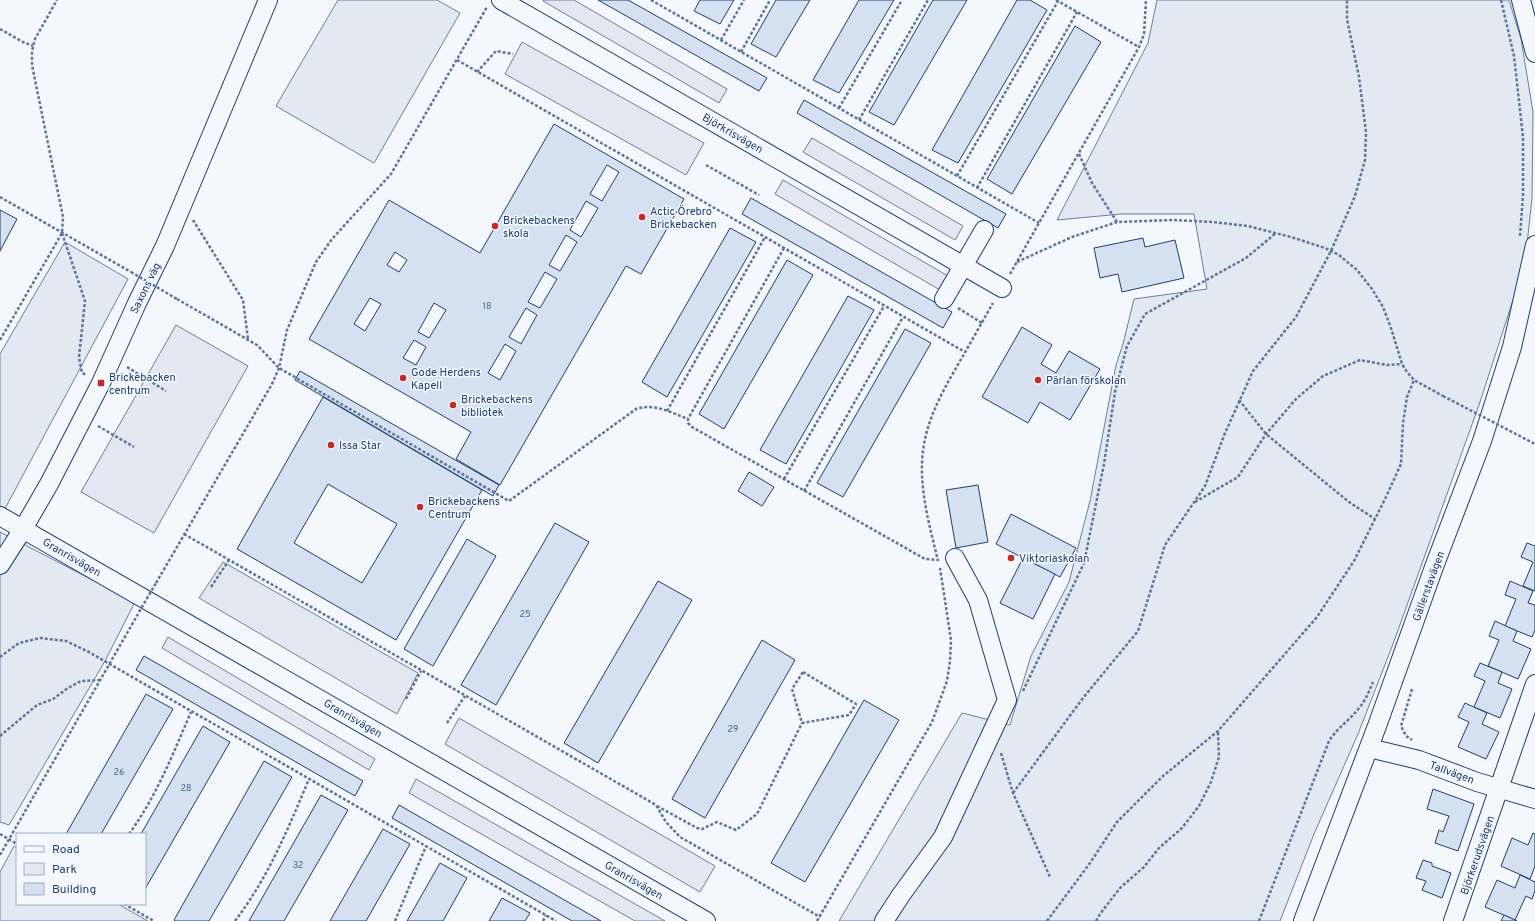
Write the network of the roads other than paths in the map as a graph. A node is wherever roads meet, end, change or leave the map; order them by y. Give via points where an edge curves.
1 (268, 0) edge
2 (501, 0) edge
3 (1521, 0) edge
4 (1535, 53) edge
5 (984, 230) dead end
6 (1527, 243) edge
7 (964, 266) junction
8 (1002, 288) road end
9 (944, 299) road end
10 (0, 516) edge
11 (23, 529) junction
12 (946, 559) road end
13 (0, 565) edge
14 (1535, 684) edge
15 (1369, 748) junction
16 (1500, 788) junction
17 (1535, 798) edge
18 (706, 921) edge
19 (884, 921) edge
20 (1303, 921) edge
21 (1453, 921) edge

1 - 11 street, Saxons väg via 165,246 101,383
2 - 7 street, Björkrisvägen
3 - 4 street
5 - 7 street
6 - 15 street, Gällerstavägen via 1512,347 1498,393
7 - 8 street, Björkrisvägen
7 - 9 street
10 - 11 street, Granrisvägen
11 - 13 street, Saxons väg
11 - 18 street, Granrisvägen
12 - 19 street via 978,600 1007,700 943,838
14 - 16 street, Björkerudsvägen
15 - 16 street, Tallvägen via 1419,760
15 - 20 street, Gällerstavägen
16 - 17 street, Tallvägen
16 - 21 street, Björkerudsvägen

